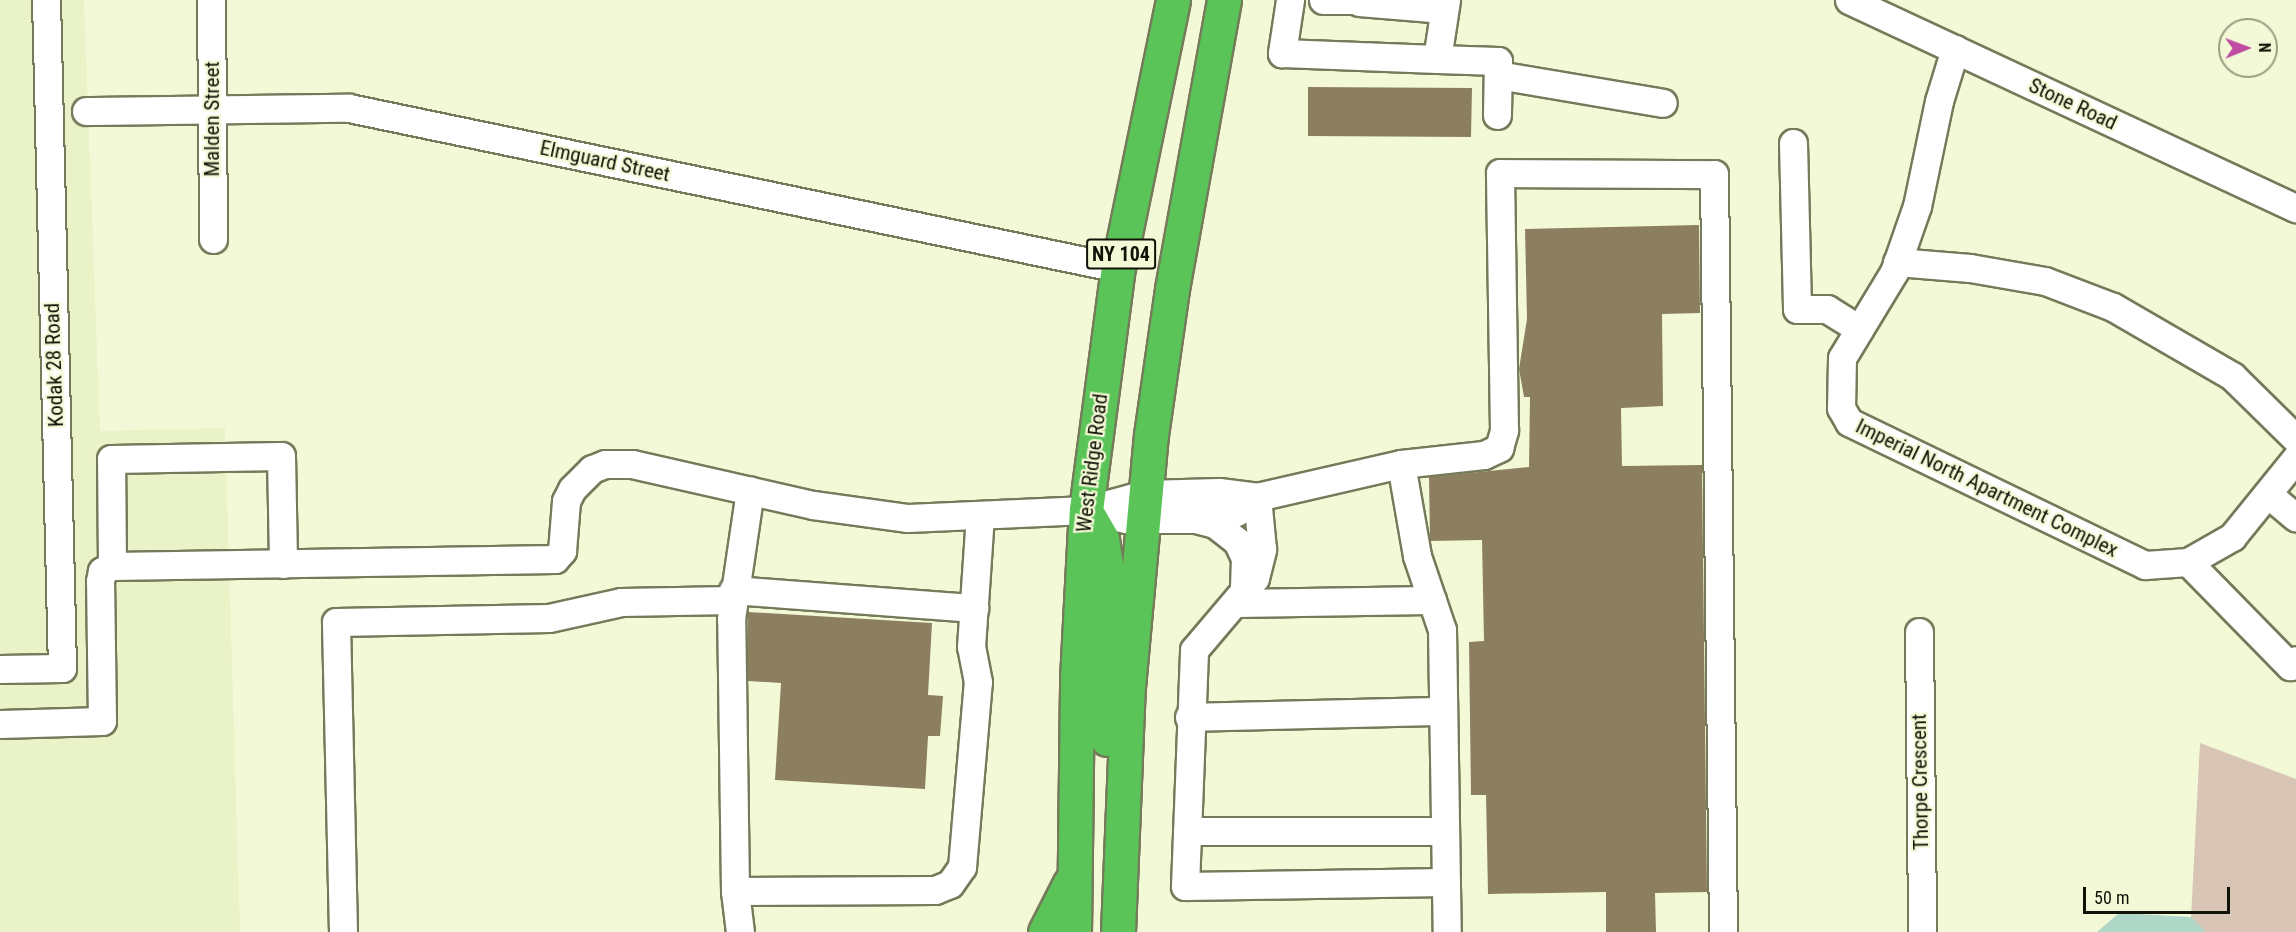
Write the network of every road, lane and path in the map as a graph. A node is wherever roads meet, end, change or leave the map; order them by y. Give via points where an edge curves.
1 (46, 0) edge
2 (211, 0) edge
3 (1173, 0) edge
4 (1224, 0) edge
5 (1290, 0) edge
6 (1323, 0) edge
7 (1849, 0) edge
8 (1359, 1) edge
9 (1414, 3) edge
10 (1445, 4) edge
11 (1955, 49) junction
12 (1437, 59) junction
13 (1498, 75) junction
14 (1663, 103) dead end
15 (213, 108) junction
16 (86, 111) dead end
17 (1497, 115) dead end
18 (1793, 144) dead end
19 (2293, 198) edge
20 (213, 239) dead end
21 (1898, 262) junction
22 (1118, 268) junction
23 (1859, 329) junction
24 (2296, 439) edge
25 (2296, 458) edge
26 (1401, 464) junction
27 (750, 490) junction
28 (2269, 495) junction
29 (1257, 497) junction
30 (1144, 507) junction
31 (1086, 510) junction
32 (980, 516) junction
33 (2296, 518) edge
34 (1191, 519) junction
35 (2188, 562) junction
36 (283, 564) junction
37 (112, 566) junction
38 (733, 595) junction
39 (1432, 600) junction
40 (1238, 601) junction
41 (974, 608) junction
42 (1919, 633) dead end
43 (2294, 666) edge
44 (0, 669) edge
45 (1443, 711) junction
46 (1189, 717) junction
47 (0, 724) edge
48 (1122, 820) junction
49 (1186, 831) junction
50 (1445, 831) junction
51 (1077, 852) junction
52 (1121, 871) junction
53 (1446, 882) junction
54 (735, 891) junction
55 (343, 932) edge
56 (740, 932) edge
57 (1045, 932) edge
58 (1074, 932) edge
59 (1118, 932) edge
60 (1137, 932) edge
61 (1447, 932) edge
62 (1723, 932) edge
63 (1922, 932) edge

1 - 44 street, Kodak 28 Road via 62,668
2 - 15 street, Malden Street
3 - 22 highway, West Ridge Road / NY 104
4 - 30 highway, NY 104 via 1172,289
5 - 12 street via 1282,52
6 - 8 street
7 - 11 street, Stone Road
8 - 9 street
9 - 10 street
10 - 12 street
11 - 19 street, Stone Road
11 - 21 street, Imperial North Apartment Complex via 1939,101 1917,206
12 - 13 street via 1498,61
13 - 14 street
13 - 17 street
15 - 16 street, Elmguard Street
15 - 20 street, Malden Street
15 - 22 street, Elmguard Street via 349,108
18 - 23 street via 1797,309 1827,309
21 - 23 street, Imperial North Apartment Complex
21 - 24 street via 1970,268 2045,281 2113,307 2232,376
22 - 31 highway, West Ridge Road / NY 104
23 - 35 street, Imperial North Apartment Complex via 1841,368 1841,408 1849,422 2145,565
25 - 28 street, Imperial North Apartment Complex
26 - 29 street
26 - 39 street via 1417,556
26 - 62 street via 1493,453 1503,440 1500,173 1714,174
27 - 32 street via 885,516
27 - 36 street via 633,464 605,464 592,468 572,489 563,521 562,551 555,559
27 - 38 street
28 - 33 street
28 - 35 street, Imperial North Apartment Complex via 2232,537
29 - 30 street via 1219,492
29 - 34 street via 1236,512
29 - 40 street via 1260,566
30 - 31 street
30 - 34 street
30 - 48 highway, NY 104
31 - 32 street
31 - 48 highway via 1102,539 1107,569 1102,651 1107,736
31 - 51 highway, West Ridge Road / NY 104 via 1077,679
32 - 41 street
34 - 40 street via 1223,528 1242,549 1246,568
35 - 43 street
36 - 37 street
36 - 37 street via 281,456 111,459
37 - 47 street via 102,572 100,580 102,722
38 - 41 street
38 - 54 street
38 - 55 street via 621,602 549,618 336,622
39 - 40 street
39 - 45 street via 1442,630
40 - 46 street via 1194,650
41 - 54 street via 971,647 978,682 967,848 962,867 950,884 935,890
42 - 63 street, Thorpe Crescent
45 - 46 street
45 - 50 street
46 - 49 street
48 - 52 highway, NY 104
49 - 50 street
49 - 53 street via 1185,886
50 - 53 street
51 - 57 highway via 1064,900
51 - 58 highway, West Ridge Road / NY 104
52 - 59 highway, NY 104
52 - 60 highway
53 - 61 street
54 - 56 street

